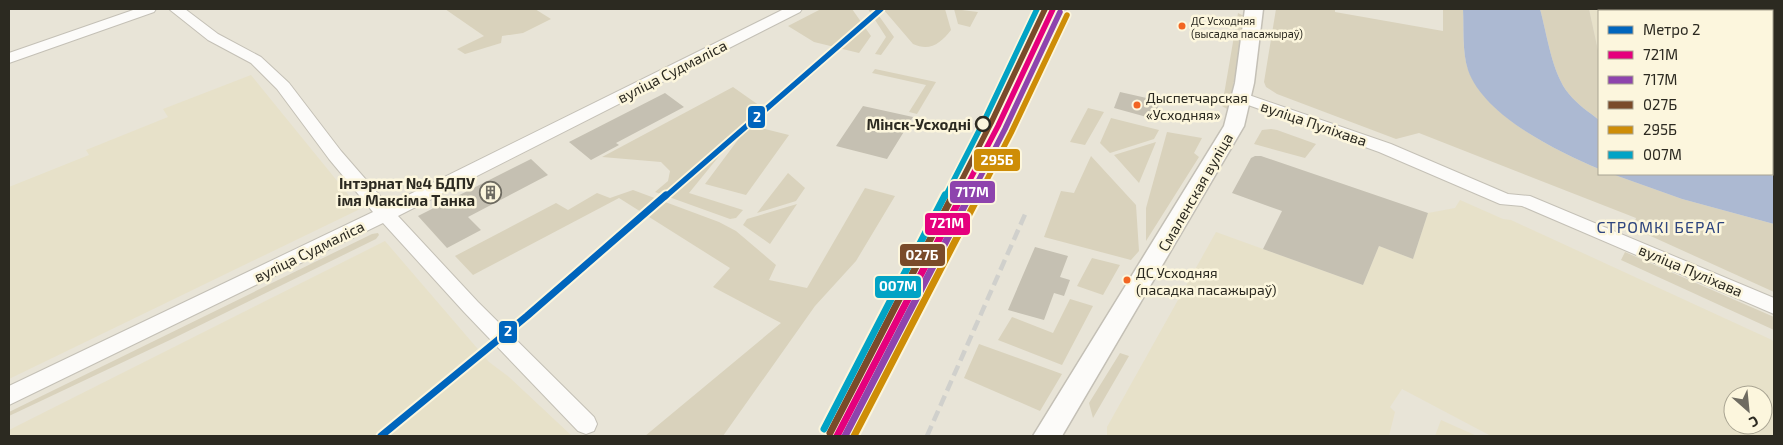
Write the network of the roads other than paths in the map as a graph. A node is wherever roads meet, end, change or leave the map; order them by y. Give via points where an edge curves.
1 (149, 9) edge
2 (176, 9) edge
3 (795, 9) edge
4 (1254, 9) edge
5 (9, 58) edge
6 (1243, 98) junction
7 (385, 214) junction
8 (1774, 306) edge
9 (9, 396) edge
10 (586, 424) dead end
11 (1048, 436) edge

1 - 5 street
2 - 7 street via 213,37 256,60 283,86
3 - 7 street, вуліца Судмаліса
4 - 6 main road, Смаленская вуліца
6 - 8 street, вуліца Пуліхава via 1386,148
6 - 11 main road, Смаленская вуліца via 1225,142
7 - 9 street, вуліца Судмаліса
7 - 10 street

